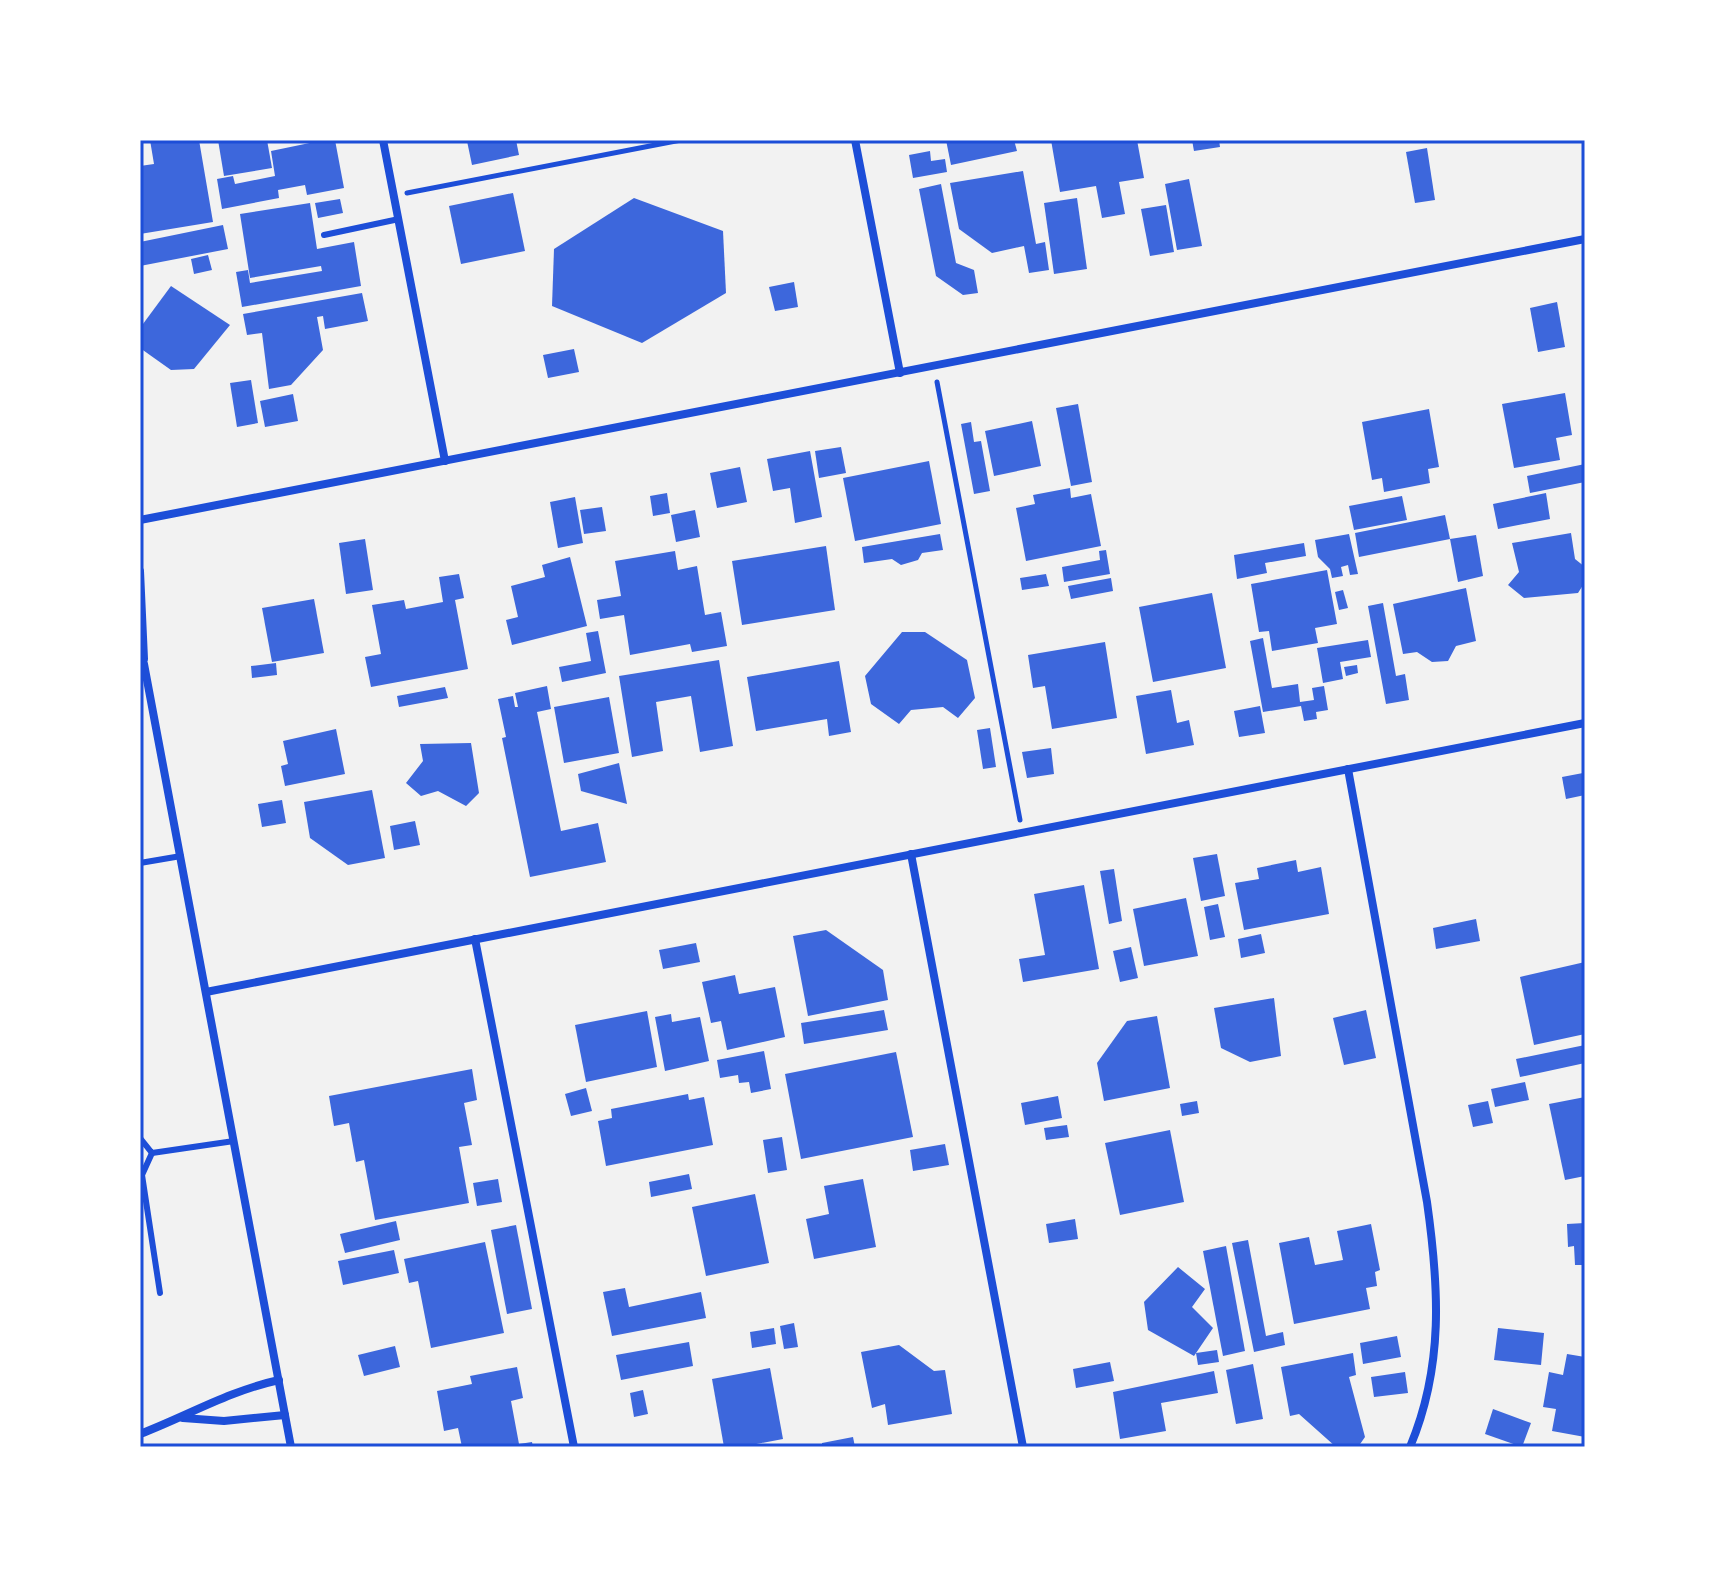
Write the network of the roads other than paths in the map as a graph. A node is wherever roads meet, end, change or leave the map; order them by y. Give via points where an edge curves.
1 (383, 140) edge
2 (855, 140) edge
3 (399, 219) junction
4 (324, 235) dead end
5 (1585, 239) edge
6 (900, 373) junction
7 (445, 461) junction
8 (140, 520) edge
9 (140, 571) edge
10 (140, 654) edge
11 (144, 664) junction
12 (1585, 723) edge
13 (1348, 769) junction
14 (911, 854) junction
15 (181, 856) junction
16 (140, 863) edge
17 (475, 939) junction
18 (206, 992) junction
19 (140, 1138) edge
20 (234, 1141) junction
21 (152, 1153) junction
22 (160, 1293) dead end
23 (279, 1380) junction
24 (285, 1415) junction
25 (183, 1418) junction
26 (140, 1434) edge
27 (291, 1447) edge
28 (574, 1447) edge
29 (1023, 1447) edge
30 (1410, 1447) edge

1 - 3 street
2 - 6 street
3 - 4 lane
3 - 7 street
5 - 6 street
6 - 7 street
7 - 8 street
9 - 11 street
10 - 11 street
11 - 15 street
12 - 13 street
13 - 14 street
13 - 30 street via 1436,1263 1432,1374
14 - 17 street
14 - 29 street
15 - 16 lane
15 - 18 street
17 - 18 street
17 - 28 street
18 - 20 street
19 - 21 lane
20 - 21 lane
20 - 23 street
21 - 22 lane via 142,1175
23 - 24 street
23 - 25 street via 239,1391
24 - 25 street via 224,1421
24 - 27 street
25 - 26 street

